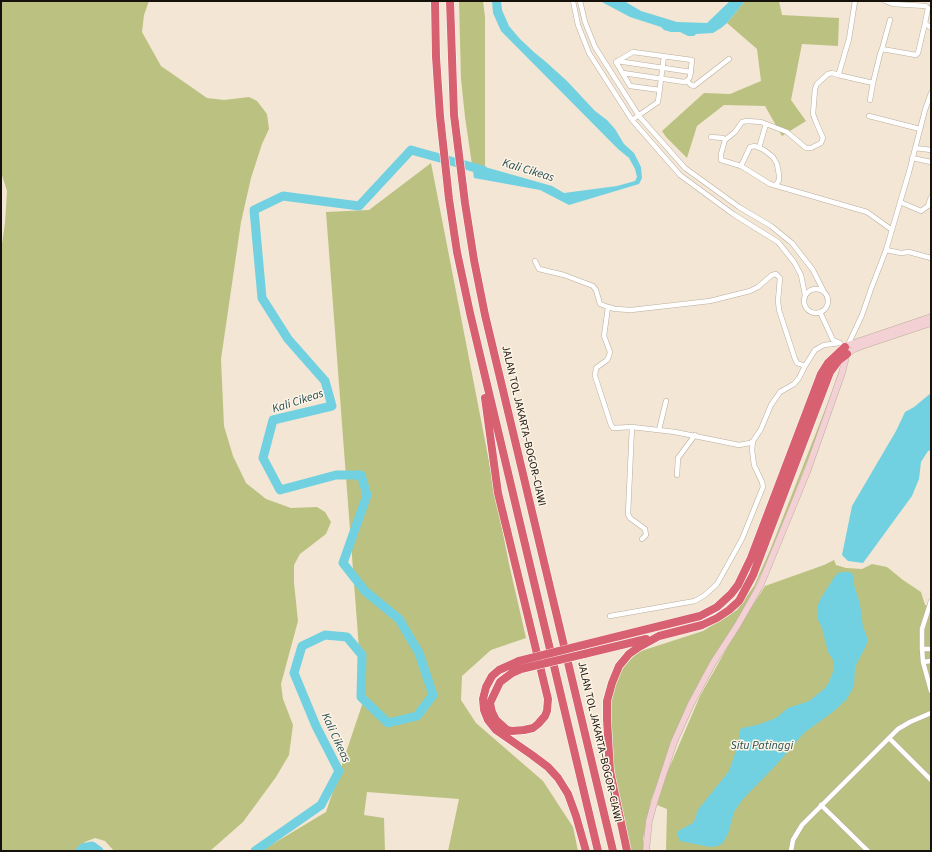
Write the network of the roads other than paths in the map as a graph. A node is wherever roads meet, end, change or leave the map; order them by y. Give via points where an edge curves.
1 (435, 1) edge
2 (450, 1) edge
3 (573, 1) edge
4 (580, 1) edge
5 (855, 1) edge
6 (885, 1) edge
7 (890, 20) dead end
8 (926, 23) junction
9 (931, 28) edge
10 (882, 49) junction
11 (664, 56) junction
12 (729, 59) dead end
13 (617, 61) junction
14 (663, 68) junction
15 (690, 72) junction
16 (622, 73) junction
17 (838, 75) junction
18 (661, 79) junction
19 (687, 81) junction
20 (873, 83) junction
21 (620, 88) junction
22 (660, 90) junction
23 (931, 93) edge
24 (615, 95) junction
25 (870, 100) dead end
26 (639, 116) junction
27 (869, 116) dead end
28 (632, 120) junction
29 (766, 124) junction
30 (920, 129) junction
31 (711, 137) dead end
32 (725, 140) junction
33 (759, 148) junction
34 (915, 148) junction
35 (931, 150) edge
36 (912, 158) junction
37 (931, 162) edge
38 (741, 166) junction
39 (686, 168) junction
40 (680, 175) junction
41 (776, 185) junction
42 (931, 197) edge
43 (900, 202) junction
44 (892, 230) junction
45 (886, 250) junction
46 (931, 258) edge
47 (535, 261) dead end
48 (823, 290) junction
49 (805, 295) junction
50 (608, 307) junction
51 (820, 312) junction
52 (931, 317) edge
53 (931, 323) edge
54 (845, 347) junction
55 (479, 352) junction
56 (805, 366) junction
57 (666, 401) dead end
58 (632, 427) junction
59 (659, 430) junction
60 (695, 435) junction
61 (753, 442) junction
62 (677, 475) dead end
63 (642, 538) dead end
64 (931, 601) edge
65 (610, 616) dead end
66 (659, 636) junction
67 (922, 649) junction
68 (931, 649) edge
69 (931, 661) edge
70 (923, 662) junction
71 (931, 691) edge
72 (931, 713) edge
73 (889, 738) junction
74 (931, 780) edge
75 (821, 805) junction
76 (586, 851) edge
77 (598, 851) edge
78 (614, 851) edge
79 (627, 851) edge
80 (646, 851) edge
81 (791, 851) edge
82 (868, 851) edge

1 - 55 highway via 436,58 449,199 457,252
2 - 78 highway, JALAN TOL JAKARTA–BOGOR–CIAWI via 457,140 474,260
3 - 24 street via 578,25 589,53
4 - 21 street via 594,47
5 - 17 street via 849,38
6 - 8 street via 893,4 926,6
7 - 10 street
8 - 9 street
8 - 10 street via 918,53
10 - 20 street
11 - 13 street via 633,52
11 - 14 street
11 - 15 street via 692,60
12 - 19 street via 694,86
13 - 14 street
13 - 16 street
14 - 15 street
14 - 18 street
15 - 19 street
16 - 18 street
16 - 22 street via 630,86
17 - 20 street
17 - 29 street via 828,74 815,89 814,114 823,138 817,146 806,148 786,132
18 - 19 street
18 - 22 street
20 - 25 street
21 - 24 street
21 - 26 street
22 - 26 street via 658,102
23 - 30 street
24 - 28 street
26 - 28 street
26 - 39 street
27 - 30 street
28 - 40 street
29 - 32 street via 747,120
29 - 33 street
30 - 34 street
31 - 32 street
32 - 38 street via 721,160
33 - 38 street via 750,147
33 - 41 street via 773,156 777,164 779,180
34 - 35 street
34 - 36 street
36 - 37 street
36 - 43 street
38 - 41 street
39 - 40 street
39 - 48 street via 792,243 813,270
40 - 49 street via 733,214 778,242 801,275
41 - 44 street via 867,212
42 - 43 street via 928,206 921,210
43 - 44 street
44 - 45 street
45 - 46 street via 915,252
45 - 54 street via 862,316
47 - 50 street via 539,269 593,286 600,304
48 - 49 street via 814,288
48 - 51 street via 828,301 825,309
49 - 51 street via 803,300 806,309 814,313
50 - 56 street via 631,310 710,301 750,292 776,274 780,278 779,306 790,345 797,363
50 - 58 street via 604,336 610,352 607,360 595,370 596,381 612,426
51 - 54 street via 833,340
52 - 54 main road
53 - 54 main road via 854,349
54 - 56 street via 824,345 815,350
54 - 66 highway via 830,372 753,575 739,601 717,618 702,625
54 - 76 highway, bridge via 828,363 821,374 749,564 731,594 700,616 519,661 499,670 486,687 483,699 488,720 496,730 532,754 558,778 570,801
54 - 80 main road via 842,373 808,472 761,584 713,663 674,742 649,821
55 - 66 highway, bridge via 498,493 548,699 545,716 533,728 507,730 496,720 490,703 500,682 512,672 521,670 584,654
55 - 77 highway
56 - 61 street via 794,384 780,392 770,405
57 - 59 street
58 - 59 street
58 - 63 street via 628,514 645,529 646,535
59 - 60 street
60 - 61 street via 739,445
60 - 62 street via 678,458
61 - 65 street via 754,465 763,487 742,539 717,584 695,601
64 - 67 street via 922,629
66 - 79 highway via 629,654 619,666 607,701 610,771
67 - 68 street
67 - 70 street
69 - 70 street
70 - 71 street
72 - 73 street via 910,722
73 - 74 street
73 - 75 street
75 - 81 street via 802,825 793,840
75 - 82 street

